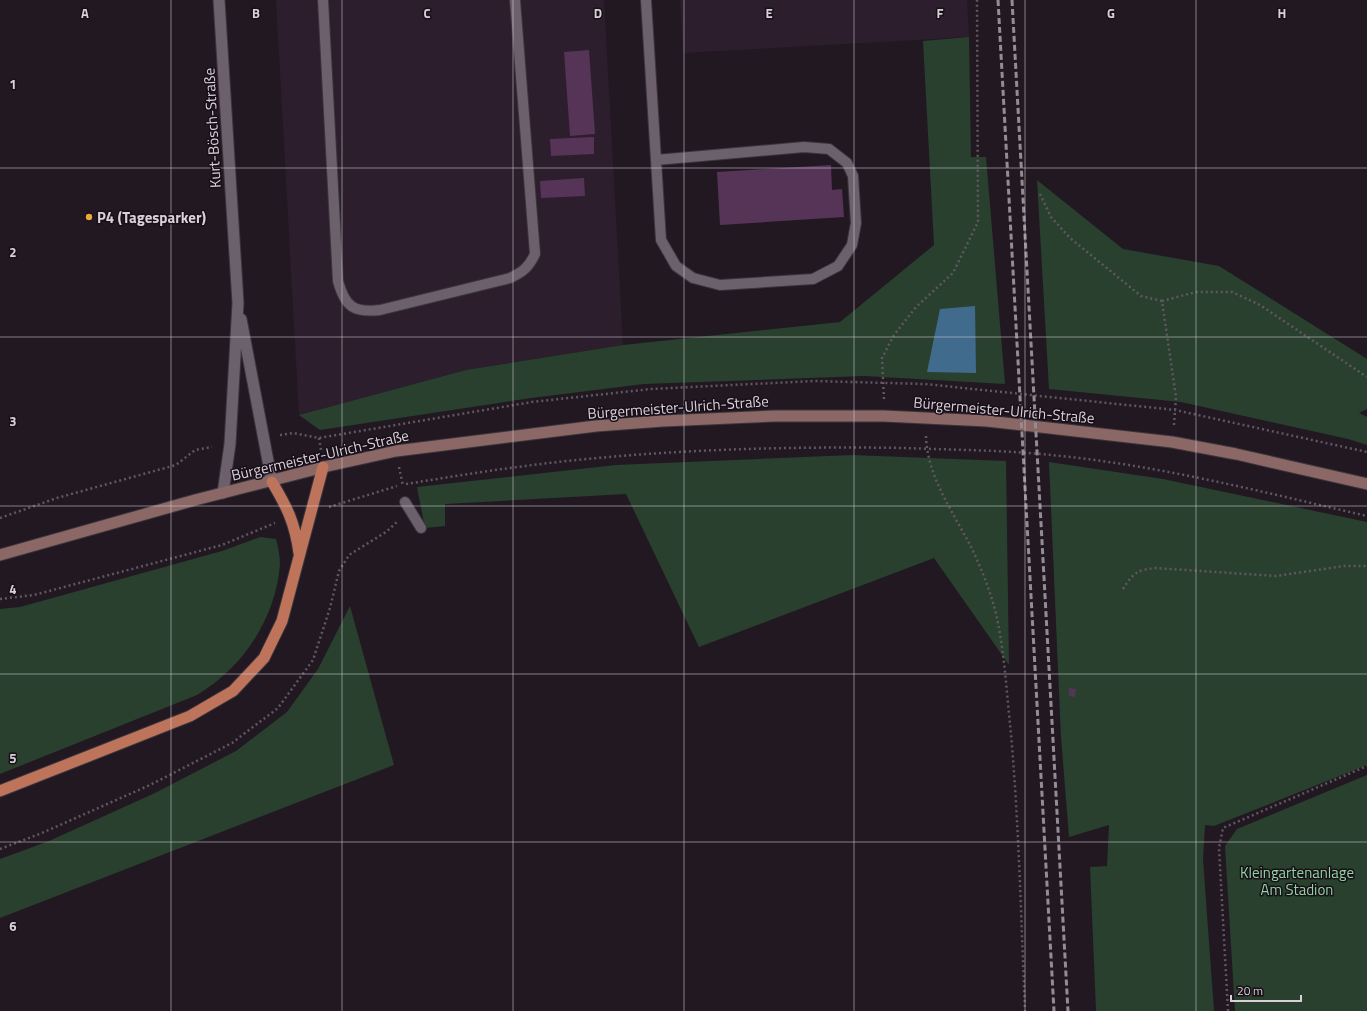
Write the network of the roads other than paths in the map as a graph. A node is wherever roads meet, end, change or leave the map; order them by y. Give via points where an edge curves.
1 (219, 0) edge
2 (323, 0) edge
3 (515, 0) edge
4 (646, 0) edge
5 (656, 160) junction
6 (238, 303) junction
7 (323, 467) junction
8 (272, 482) junction
9 (1367, 484) edge
10 (223, 493) junction
11 (405, 502) dead end
12 (421, 528) dead end
13 (0, 555) edge
14 (300, 560) junction
15 (0, 791) edge

1 - 6 street, Kurt-Bösch-Straße
2 - 3 lane via 338,281 345,301 355,309 367,312 510,278 530,266 536,247
4 - 5 lane
5 - 5 lane via 661,240 676,266 693,278 720,285 813,279 838,266 852,245 856,223 853,176 847,163 830,149 804,147
6 - 8 street, Kurt-Bösch-Straße
6 - 10 street, Kurt-Bösch-Straße via 230,444
7 - 8 main road, Bürgermeister-Ulrich-Straße
7 - 9 main road, Bürgermeister-Ulrich-Straße via 396,451 596,426 775,416 884,416 1010,423 1172,442
7 - 14 highway
8 - 10 main road, Bürgermeister-Ulrich-Straße
8 - 14 highway via 296,531
10 - 13 main road, Bürgermeister-Ulrich-Straße
11 - 12 lane
14 - 15 highway via 282,621 264,658 234,691 190,716

